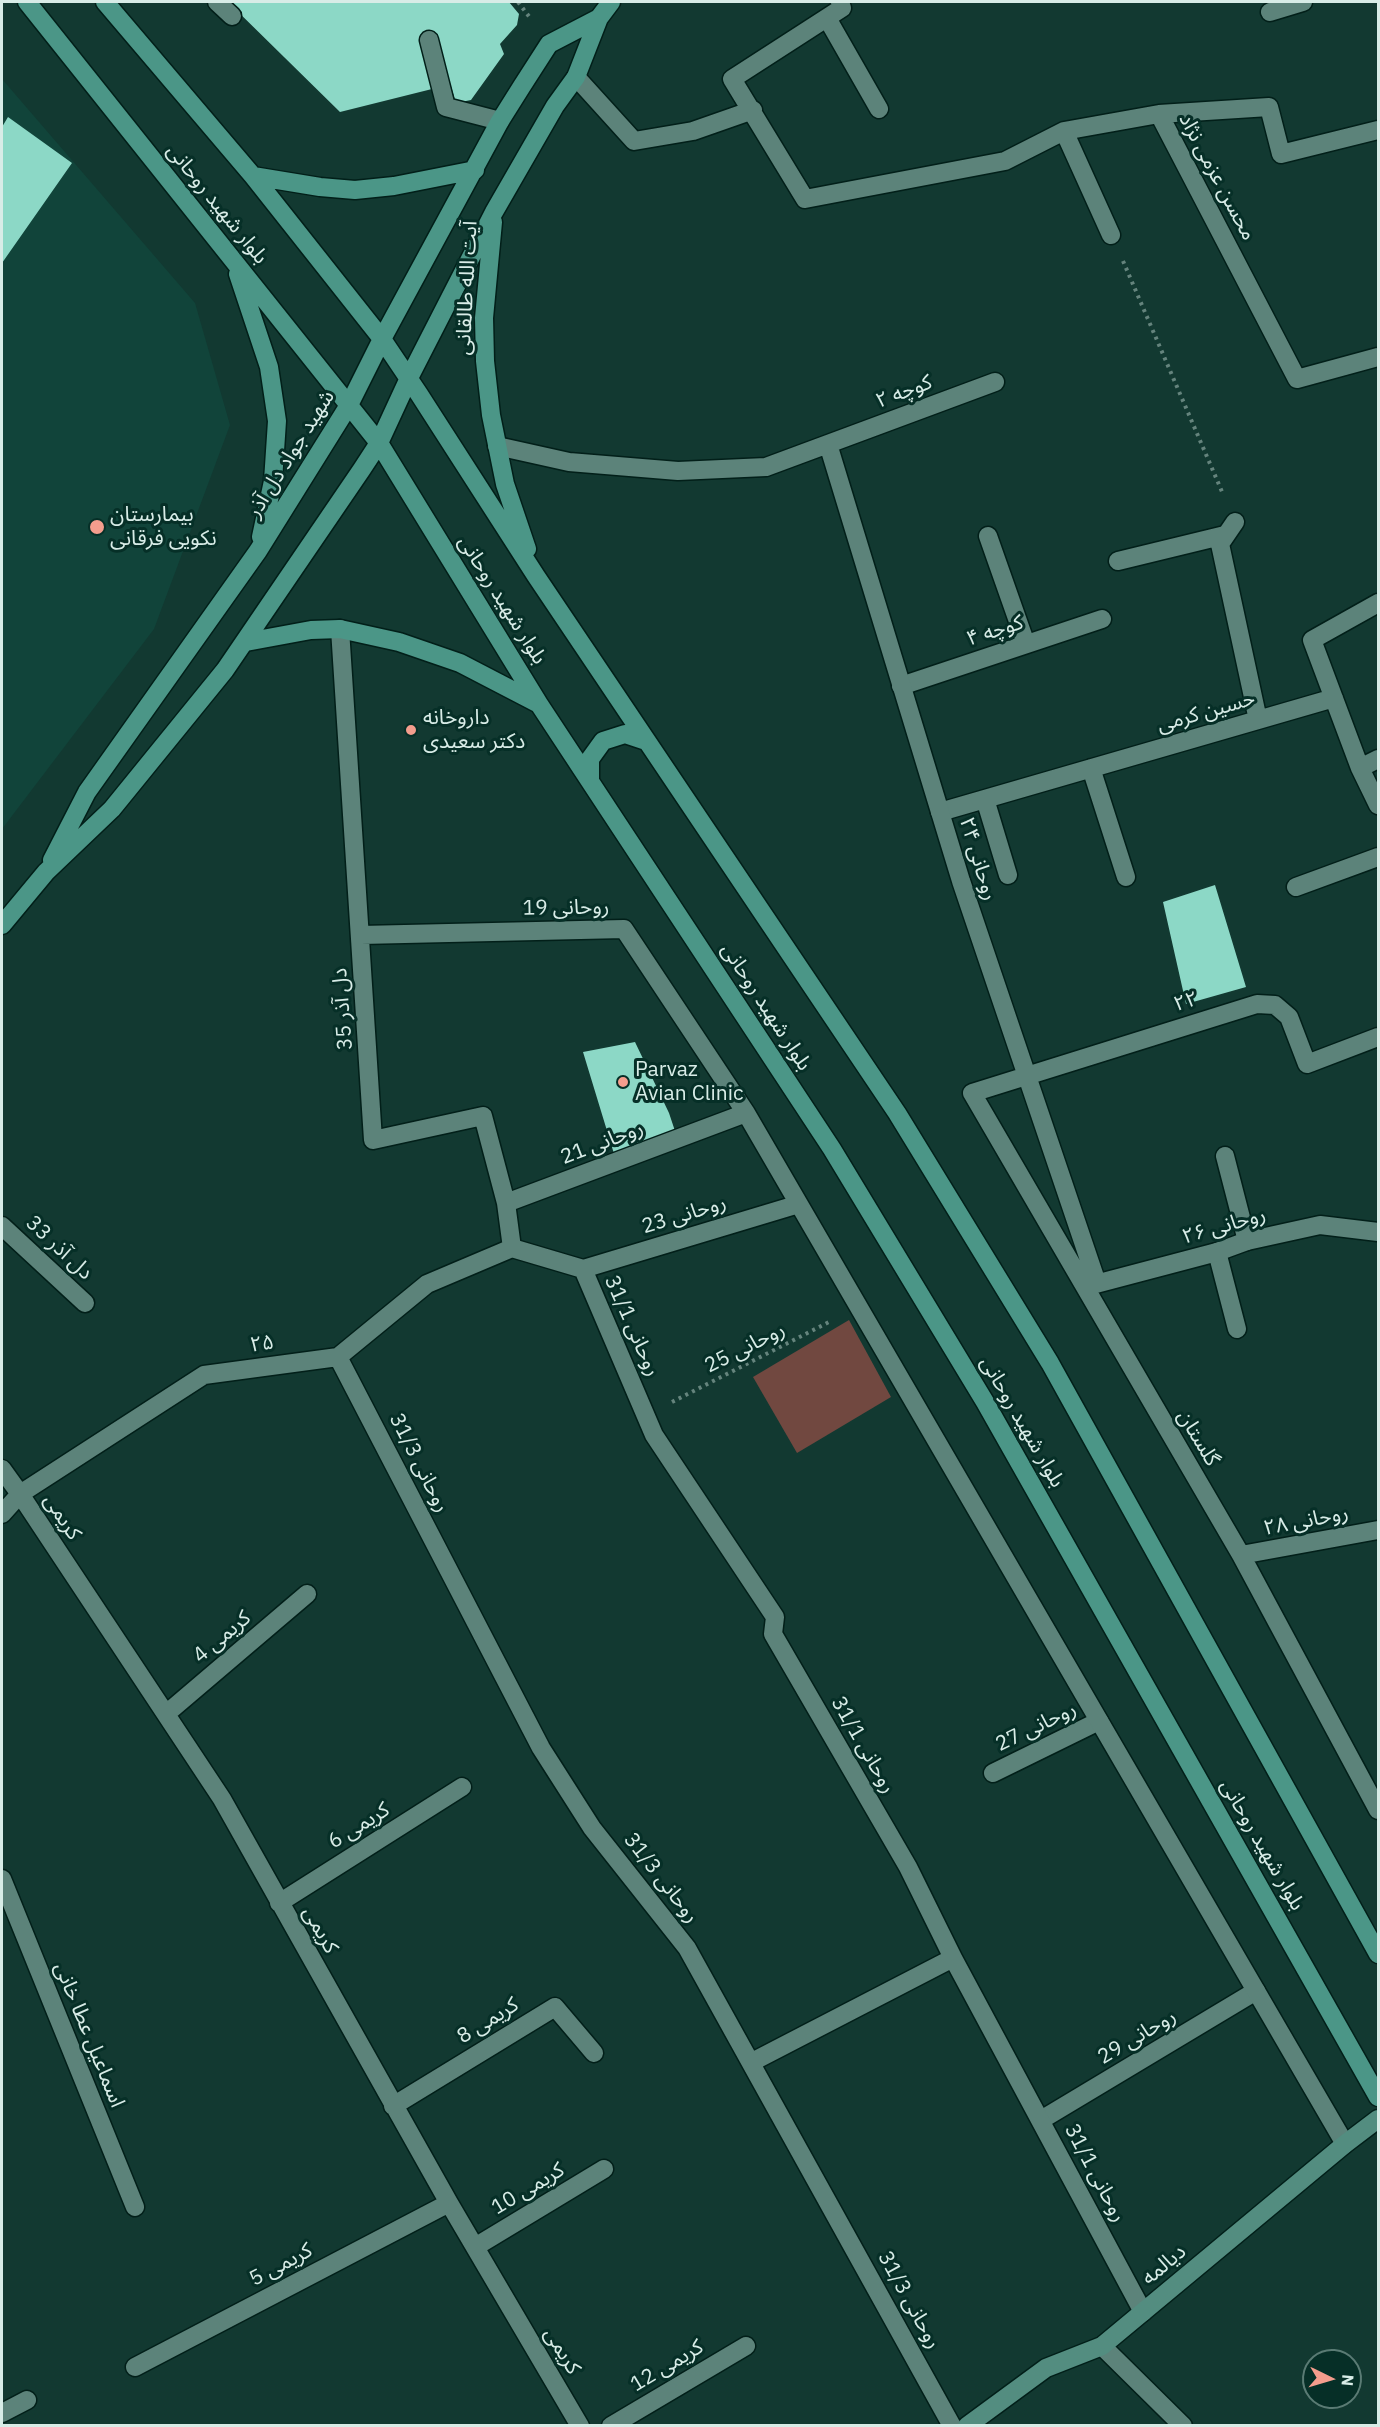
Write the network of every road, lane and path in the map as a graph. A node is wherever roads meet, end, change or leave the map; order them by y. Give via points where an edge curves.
1 (27, 2) edge
2 (105, 2) edge
3 (217, 2) edge
4 (611, 2) edge
5 (840, 2) edge
6 (1303, 2) edge
7 (1270, 12) dead end
8 (232, 15) dead end
9 (599, 18) junction
10 (827, 18) junction
11 (429, 40) dead end
12 (549, 44) joint
13 (576, 76) junction
14 (879, 109) dead end
15 (753, 110) junction
16 (1159, 114) junction
17 (500, 122) junction
18 (1378, 130) edge
19 (1064, 131) junction
20 (476, 170) junction
21 (253, 176) junction
22 (494, 212) junction
23 (1111, 235) joint
24 (234, 261) junction
25 (382, 339) junction
26 (1378, 357) edge
27 (409, 378) junction
28 (995, 382) dead end
29 (349, 405) junction
30 (379, 443) junction
31 (828, 444) junction
32 (497, 446) junction
33 (1230, 529) junction
34 (988, 536) dead end
35 (258, 551) junction
36 (1118, 561) dead end
37 (536, 576) junction
38 (1378, 603) edge
39 (1102, 619) dead end
40 (340, 629) junction
41 (246, 642) junction
42 (1026, 645) junction
43 (901, 686) junction
44 (1334, 698) junction
45 (539, 704) junction
46 (1258, 720) junction
47 (646, 741) junction
48 (1378, 759) edge
49 (1091, 768) junction
50 (1360, 768) junction
51 (590, 781) junction
52 (985, 799) junction
53 (1378, 805) edge
54 (940, 812) junction
55 (1378, 857) edge
56 (46, 872) junction
57 (1008, 874) dead end
58 (1126, 877) dead end
59 (1296, 886) dead end
60 (2, 925) edge
61 (361, 935) junction
62 (1378, 1037) edge
63 (1026, 1074) junction
64 (972, 1093) joint
65 (746, 1113) junction
66 (1225, 1156) dead end
67 (507, 1203) junction
68 (799, 1204) junction
69 (2, 1226) edge
70 (1378, 1232) edge
71 (1247, 1241) junction
72 (512, 1248) junction
73 (1217, 1252) junction
74 (583, 1269) junction
75 (1090, 1285) junction
76 (85, 1304) dead end
77 (858, 1307) junction
78 (1237, 1329) dead end
79 (338, 1357) junction
80 (646, 1415) junction
81 (2, 1469) edge
82 (20, 1494) junction
83 (2, 1514) edge
84 (1378, 1530) edge
85 (1241, 1556) junction
86 (307, 1594) dead end
87 (166, 1714) junction
88 (1099, 1721) junction
89 (993, 1773) dead end
90 (462, 1786) dead end
91 (1378, 1810) edge
92 (2, 1879) edge
93 (279, 1903) junction
94 (1378, 1954) edge
95 (953, 1958) junction
96 (1256, 1991) junction
97 (594, 2053) dead end
98 (752, 2062) junction
99 (1378, 2097) edge
100 (393, 2106) junction
101 (1378, 2119) edge
102 (1041, 2120) junction
103 (1345, 2144) junction
104 (604, 2169) dead end
105 (449, 2203) junction
106 (135, 2207) dead end
107 (475, 2247) junction
108 (1143, 2312) junction
109 (746, 2346) dead end
110 (1101, 2346) junction
111 (135, 2367) dead end
112 (27, 2400) dead end
113 (2, 2413) edge
114 (580, 2426) edge
115 (611, 2426) edge
116 (952, 2426) edge
117 (967, 2426) edge
118 (1183, 2426) edge

1 - 24 main road, بلوار شهید روحانی
2 - 21 main road, بلوار شهید روحانی
3 - 8 street
4 - 9 main road, آیت الله طالقانی
5 - 10 street via 842,8
6 - 7 street
9 - 12 main road, آیت الله طالقانی
9 - 13 main road, آیت الله طالقانی
10 - 14 street
10 - 15 street, محسن عزمی نژاد via 732,79
11 - 17 street via 446,107
12 - 17 main road, شهید جواد دل آذر
13 - 15 street via 634,141 693,131
13 - 22 main road, آیت الله طالقانی
15 - 19 street, محسن عزمی نژاد via 805,199 1005,161
16 - 18 street via 1269,107 1281,154
16 - 19 street, محسن عزمی نژاد
16 - 26 street, محسن عزمی نژاد via 1297,379
17 - 20 main road, شهید جواد دل آذر
19 - 23 street
20 - 21 main road via 355,190
20 - 25 main road, شهید جواد دل آذر
21 - 25 main road, بلوار شهید روحانی
22 - 27 main road, آیت الله طالقانی
22 - 32 main road, آیت الله طالقانی via 484,318 485,361
23 - 33 path
24 - 29 main road, بلوار شهید روحانی
24 - 35 main road via 269,367 277,421 273,481
25 - 27 main road, بلوار شهید روحانی
25 - 29 main road, شهید جواد دل آذر
27 - 30 main road, شهید جواد دل آذر
27 - 37 main road, بلوار شهید روحانی
28 - 31 street, کوچه ۲
29 - 30 main road, بلوار شهید روحانی
29 - 35 main road, شهید جواد دل آذر
30 - 41 main road, شهید جواد دل آذر
30 - 45 main road, بلوار شهید روحانی
31 - 32 street, کوچه ۲ via 766,467 678,471 568,462
31 - 43 street, روحانی ۲۴
32 - 37 main road, آیت الله طالقانی via 505,484
33 - 36 street
33 - 46 street via 1220,544
34 - 42 street
35 - 56 main road, شهید جواد دل آذر via 87,792
37 - 47 main road, بلوار شهید روحانی
38 - 44 street via 1312,640
39 - 42 street, کوچه ۴
40 - 41 main road
40 - 45 main road via 399,642 460,663
40 - 61 street, دل آذر 35
41 - 56 main road, شهید جواد دل آذر via 112,809
42 - 43 street, کوچه ۴
43 - 54 street, روحانی ۲۴
44 - 46 street, حسین کرمی
44 - 50 street
45 - 51 main road, بلوار شهید روحانی
46 - 49 street, حسین کرمی
47 - 51 main road via 624,734 603,741 590,759
47 - 94 main road, بلوار شهید روحانی via 897,1113 1050,1363
48 - 50 street
49 - 52 street, حسین کرمی
49 - 58 street
50 - 53 street
51 - 99 main road, بلوار شهید روحانی via 832,1149 985,1402
52 - 54 street, حسین کرمی
52 - 57 street
54 - 63 street, روحانی ۲۴
55 - 59 street
56 - 60 main road, شهید جواد دل آذر
61 - 65 street, روحانی 19 via 624,929
61 - 67 street, دل آذر 35 via 373,1140 483,1116
62 - 63 street, ۲۲ via 1307,1064 1288,1017 1275,1005 1257,1004
63 - 64 street, ۲۲
63 - 75 street, روحانی ۲۴
64 - 75 street, گلستان
65 - 67 street, روحانی 21
65 - 68 street
66 - 71 street
67 - 72 street, دل آذر 35
68 - 74 street, روحانی 23
68 - 77 street
69 - 76 street, دل آذر 33
70 - 71 street, روحانی ۲۶ via 1320,1225
71 - 73 street, روحانی ۲۶
72 - 74 street, روحانی 31/1
72 - 79 street via 427,1284
73 - 75 street, روحانی ۲۶
73 - 78 street
74 - 80 street, روحانی 31/1
75 - 85 street, گلستان
77 - 80 path, روحانی 25
77 - 88 street
79 - 82 street, ۲۵ via 204,1375
79 - 98 street, روحانی 31/3 via 541,1748 592,1828 687,1948
80 - 95 street, روحانی 31/1 via 654,1435 775,1617 773,1634 908,1867
81 - 82 street, کریمی
82 - 83 street, ۲۵
82 - 87 street, کریمی
84 - 85 street, روحانی ۲۸
85 - 91 street, گلستان
86 - 87 street, کریمی 4
87 - 93 street, کریمی via 222,1799
88 - 89 street, روحانی 27
88 - 96 street
90 - 93 street, کریمی 6
92 - 106 street, اسماعیل عطا خانی
93 - 100 street, کریمی
95 - 98 street
95 - 102 street, روحانی 31/1
96 - 102 street, روحانی 29
96 - 103 street
97 - 100 street, کریمی 8 via 555,2007
98 - 116 street, روحانی 31/3
100 - 105 street, کریمی
101 - 103 main road, دیالمه
102 - 108 street, روحانی 31/1
103 - 108 main road, دیالمه
104 - 107 street, کریمی 10
105 - 107 street, کریمی
105 - 111 street, کریمی 5
107 - 114 street, کریمی
108 - 110 main road, دیالمه
109 - 115 street, کریمی 12
110 - 117 main road, دیالمه via 1046,2368
110 - 118 street
112 - 113 street

